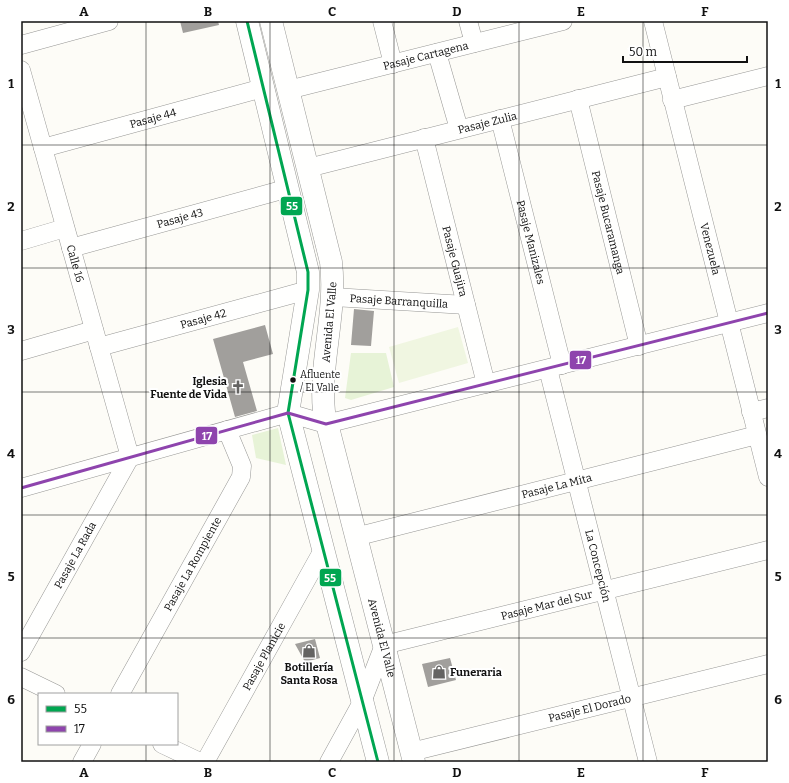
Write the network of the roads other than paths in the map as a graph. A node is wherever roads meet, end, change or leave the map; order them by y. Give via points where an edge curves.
1 (109, 21) edge
2 (247, 21) edge
3 (271, 21) edge
4 (382, 21) edge
5 (468, 21) edge
6 (654, 21) edge
7 (557, 22) edge
8 (474, 43) junction
9 (21, 45) edge
10 (437, 53) junction
11 (393, 64) junction
12 (21, 70) edge
13 (667, 77) junction
14 (767, 82) edge
15 (263, 88) junction
16 (288, 90) junction
17 (578, 99) junction
18 (672, 100) junction
19 (500, 119) junction
20 (29, 128) edge
21 (459, 129) junction
22 (424, 138) junction
23 (43, 148) junction
24 (308, 168) junction
25 (289, 188) junction
26 (65, 228) junction
27 (21, 241) edge
28 (71, 248) junction
29 (308, 290) junction
30 (333, 297) junction
31 (466, 305) junction
32 (768, 313) edge
33 (729, 323) junction
34 (94, 330) junction
35 (639, 346) junction
36 (99, 347) junction
37 (21, 351) edge
38 (555, 367) junction
39 (486, 384) junction
40 (760, 410) edge
41 (288, 413) junction
42 (326, 424) junction
43 (227, 430) junction
44 (757, 435) junction
45 (130, 457) junction
46 (768, 477) edge
47 (577, 481) junction
48 (21, 488) edge
49 (356, 537) junction
50 (323, 550) junction
51 (768, 550) edge
52 (604, 590) junction
53 (384, 645) junction
54 (21, 652) edge
55 (768, 664) edge
56 (21, 677) edge
57 (54, 693) edge
58 (121, 693) edge
59 (632, 698) junction
60 (362, 702) junction
61 (91, 745) edge
62 (164, 745) edge
63 (413, 757) edge
64 (82, 762) edge
65 (200, 762) edge
66 (205, 762) edge
67 (329, 762) edge
68 (378, 762) edge
69 (648, 762) edge

1 - 9 street
2 - 15 street
3 - 16 street, Avenida El Valle
4 - 11 street
5 - 8 street
6 - 13 street, Venezuela
7 - 8 street, Pasaje Cartagena
8 - 10 street, Pasaje Cartagena
10 - 11 street, Pasaje Cartagena
10 - 21 street
11 - 16 street, Pasaje Cartagena
12 - 20 street, Calle 16
13 - 17 street, Pasaje Zulia
13 - 18 street, Venezuela
14 - 18 street
15 - 23 street, Pasaje 44
15 - 25 street
16 - 24 street, Avenida El Valle
17 - 19 street, Pasaje Zulia
17 - 35 street, Pasaje Bucaramanga
18 - 33 street, Venezuela
19 - 21 street, Pasaje Zulia
19 - 38 street, Pasaje Manizales
20 - 23 street, Calle 16
21 - 22 street, Pasaje Zulia
22 - 24 street, Pasaje Zulia
22 - 31 street, Pasaje Guajira
23 - 26 street, Calle 16
24 - 30 street, Avenida El Valle via 329,251
25 - 28 street, Pasaje 43
25 - 29 street via 308,272
26 - 27 street
26 - 28 street, Calle 16
28 - 34 street, Calle 16
29 - 36 street, Pasaje 42
29 - 41 street
30 - 31 street, Pasaje Barranquilla
30 - 42 street, Avenida El Valle via 322,388
31 - 39 street, Pasaje Guajira
32 - 33 street
33 - 35 street
33 - 40 street, Venezuela
34 - 36 street, Calle 16
34 - 37 street
35 - 38 street
36 - 45 street, Calle 16
38 - 39 street
38 - 47 street, La Concepción
39 - 42 street
40 - 44 street, Venezuela
41 - 42 street
41 - 43 street
41 - 50 street
42 - 49 street, Avenida El Valle
43 - 45 street
43 - 58 street, Pasaje La Rompiente via 242,466 241,477
44 - 46 street, Venezuela
44 - 47 street, Pasaje La Mita
45 - 48 street
45 - 54 street, Pasaje La Rada
47 - 49 street, Pasaje La Mita
47 - 52 street, La Concepción
49 - 53 street, Avenida El Valle
50 - 60 street
50 - 66 street, Pasaje Planicie
51 - 52 street, Pasaje Mar del Sur
52 - 53 street, Pasaje Mar del Sur
52 - 59 street, La Concepción
53 - 60 street
53 - 63 street, Avenida El Valle
55 - 59 street, Pasaje El Dorado
56 - 57 street
59 - 63 street, Pasaje El Dorado
59 - 69 street, La Concepción
60 - 67 street
60 - 68 street
61 - 64 street
62 - 65 street

